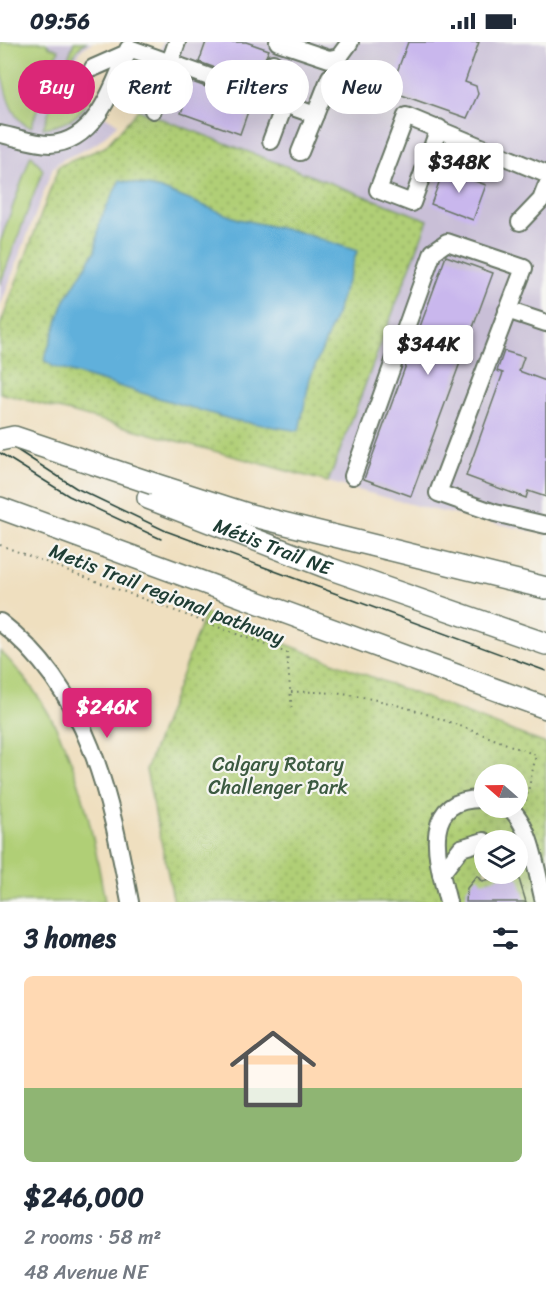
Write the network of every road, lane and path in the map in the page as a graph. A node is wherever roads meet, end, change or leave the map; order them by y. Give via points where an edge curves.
1 (177, 42) edge
2 (278, 42) edge
3 (350, 42) edge
4 (129, 48) edge
5 (163, 60) edge
6 (172, 60) edge
7 (95, 67) edge
8 (321, 100) edge
9 (309, 113) edge
10 (281, 114) edge
11 (315, 115) junction
12 (439, 128) junction
13 (0, 134) edge
14 (271, 141) dead end
15 (300, 152) dead end
16 (546, 174) edge
17 (546, 187) edge
18 (520, 222) dead end
19 (507, 310) junction
20 (546, 323) edge
21 (0, 441) edge
22 (353, 476) dead end
23 (151, 491) junction
24 (0, 508) edge
25 (546, 525) edge
26 (0, 545) edge
27 (546, 588) edge
28 (0, 622) edge
29 (546, 644) edge
30 (464, 679) junction
31 (291, 692) junction
32 (546, 708) edge
33 (292, 712) dead end
34 (546, 719) edge
35 (474, 801) edge
36 (529, 815) dead end
37 (474, 844) edge
38 (528, 860) edge
39 (441, 874) junction
40 (130, 902) edge
41 (448, 902) edge
42 (544, 902) edge

1 - 6 street
2 - 3 street via 329,59 339,57
4 - 5 street
4 - 7 street
4 - 13 street via 109,96 79,134 53,144
8 - 11 street
9 - 11 street
10 - 14 street
11 - 15 street
12 - 12 street via 406,116 378,190 412,202
12 - 16 street
17 - 18 street via 541,200
19 - 20 street
19 - 22 street via 524,268 447,242 433,252
19 - 25 street via 438,493
21 - 23 main road, Métis Trail NE
23 - 27 main road
23 - 29 main road, Métis Trail NE via 331,569
24 - 30 main road
26 - 31 path, Metis Trail regional pathway via 287,653
28 - 40 street via 20,637 45,666 90,743 116,829
30 - 32 main road
30 - 34 main road
31 - 33 path
31 - 36 path via 332,692 380,699 536,755 525,805
35 - 39 street via 454,806 441,819 435,834
37 - 39 street via 461,848
38 - 42 street
39 - 41 street

